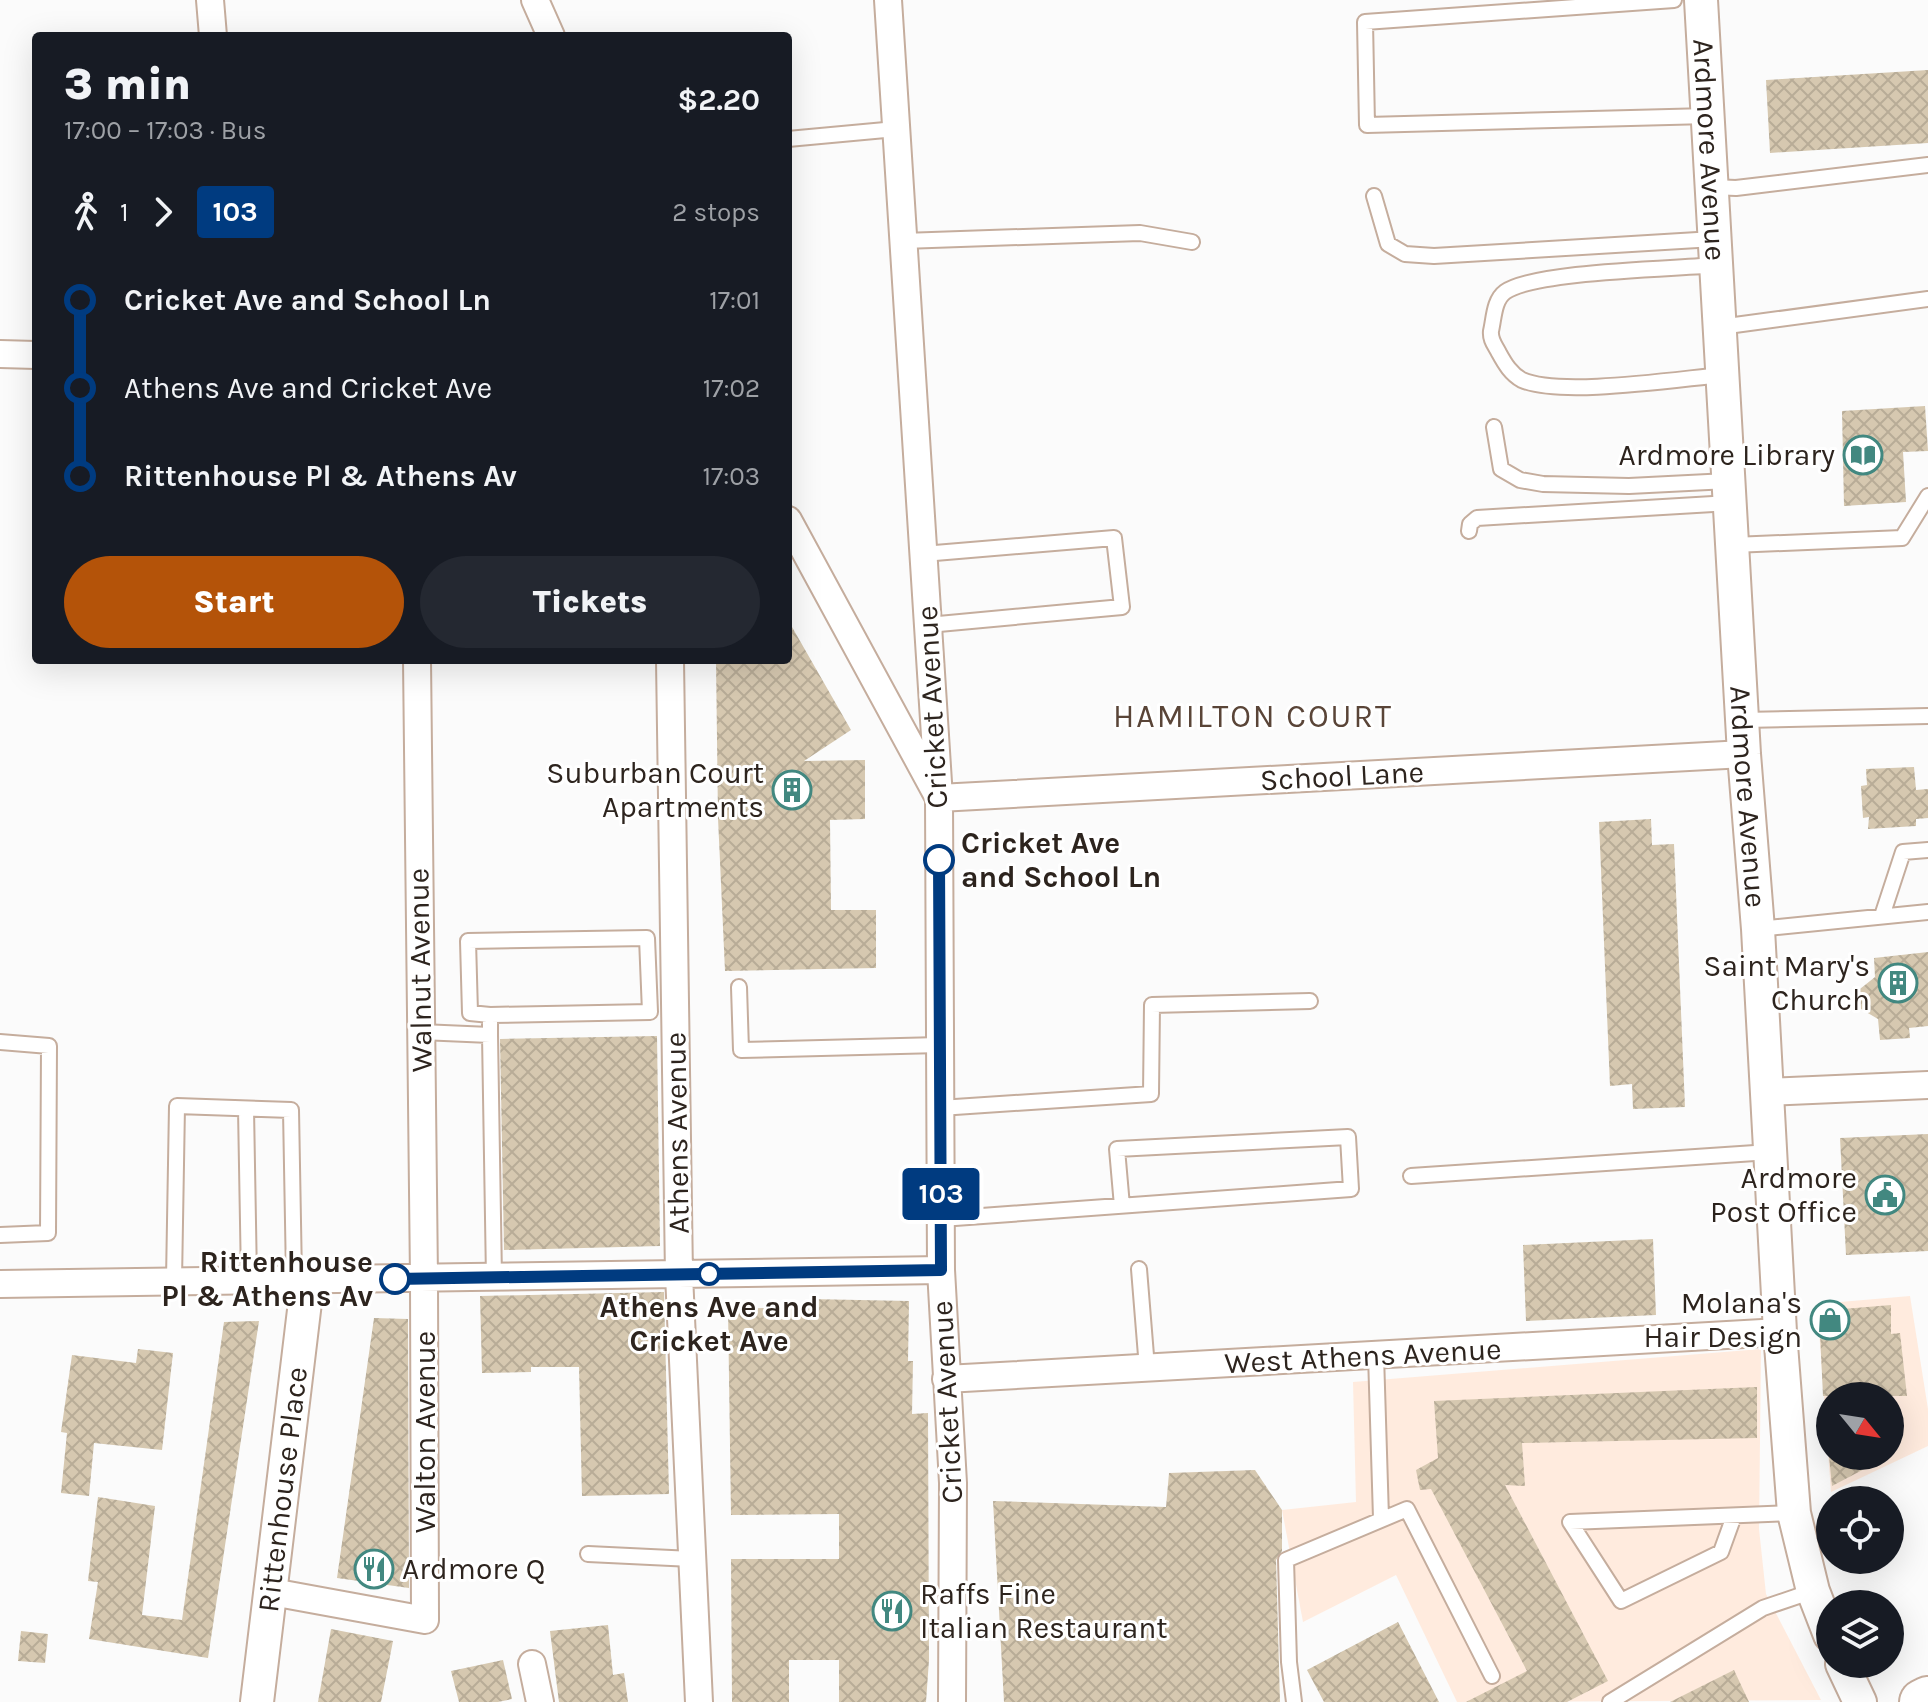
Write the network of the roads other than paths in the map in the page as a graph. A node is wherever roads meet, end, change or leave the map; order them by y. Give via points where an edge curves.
1 (210, 0) edge
2 (535, 0) edge
3 (888, 0) edge
4 (1674, 0) edge
5 (1701, 0) edge
6 (213, 32) edge
7 (549, 32) edge
8 (1708, 116) junction
9 (896, 129) junction
10 (792, 139) edge
11 (1928, 165) edge
12 (1712, 187) junction
13 (1374, 196) dead end
14 (903, 241) junction
15 (1192, 242) dead end
16 (1715, 252) junction
17 (1928, 299) edge
18 (1720, 327) junction
19 (0, 354) edge
20 (32, 355) edge
21 (1722, 375) junction
22 (1494, 427) dead end
23 (1729, 492) junction
24 (1928, 496) edge
25 (792, 527) edge
26 (1469, 531) dead end
27 (1733, 545) junction
28 (923, 554) junction
29 (928, 625) junction
30 (417, 664) edge
31 (670, 664) edge
32 (1928, 716) edge
33 (1743, 720) junction
34 (1744, 754) junction
35 (939, 798) junction
36 (1928, 850) edge
37 (1928, 912) edge
38 (1882, 916) junction
39 (1758, 929) junction
40 (739, 987) dead end
41 (1310, 1001) dead end
42 (490, 1015) junction
43 (421, 1032) junction
44 (490, 1035) junction
45 (0, 1042) edge
46 (940, 1045) junction
47 (1928, 1085) edge
48 (1768, 1092) junction
49 (940, 1108) junction
50 (246, 1109) junction
51 (1771, 1152) junction
52 (1411, 1176) dead end
53 (1122, 1206) junction
54 (941, 1219) junction
55 (0, 1235) edge
56 (1139, 1269) dead end
57 (941, 1270) junction
58 (679, 1275) junction
59 (301, 1277) junction
60 (494, 1278) junction
61 (249, 1279) junction
62 (424, 1279) junction
63 (174, 1280) junction
64 (0, 1284) edge
65 (1780, 1332) junction
66 (1376, 1355) junction
67 (1147, 1368) junction
68 (946, 1379) junction
69 (1794, 1513) junction
70 (1734, 1516) junction
71 (1381, 1518) junction
72 (588, 1554) dead end
73 (692, 1559) junction
74 (1813, 1591) junction
75 (272, 1592) junction
76 (1816, 1599) edge
77 (532, 1664) dead end
78 (1492, 1676) dead end
79 (1849, 1678) edge
80 (1928, 1699) edge
81 (257, 1702) edge
82 (540, 1702) edge
83 (699, 1702) edge
84 (952, 1702) edge
85 (1294, 1702) edge
86 (1610, 1702) edge
87 (1860, 1702) edge
88 (1922, 1702) edge

1 - 6 street
2 - 7 street
3 - 9 street, Cricket Avenue
4 - 8 lane via 1365,22 1367,125
5 - 8 street, Ardmore Avenue
8 - 12 street, Ardmore Avenue
9 - 10 lane
9 - 14 street, Cricket Avenue
11 - 12 lane
12 - 16 street, Ardmore Avenue
13 - 16 lane via 1388,244 1405,254
14 - 15 lane via 1140,233
14 - 28 street, Cricket Avenue
16 - 18 street, Ardmore Avenue
16 - 21 lane via 1520,285 1503,293 1496,305 1490,337 1507,368 1522,380 1549,386
17 - 18 lane
18 - 21 street, Ardmore Avenue
19 - 20 street
21 - 23 street, Ardmore Avenue
22 - 23 lane via 1501,469 1520,480
23 - 26 lane via 1477,518
23 - 27 street, Ardmore Avenue
24 - 27 lane via 1902,538
25 - 35 street
27 - 33 street, Ardmore Avenue
28 - 29 street, Cricket Avenue
28 - 29 lane via 1114,538 1122,607
29 - 35 street, Cricket Avenue
30 - 43 street, Walnut Avenue
31 - 58 street, Athens Avenue
32 - 33 lane
33 - 34 street, Ardmore Avenue
34 - 35 street, School Lane
34 - 39 street, Ardmore Avenue
35 - 46 street, Cricket Avenue
36 - 38 lane via 1903,852
37 - 38 lane
38 - 39 lane
39 - 48 street, Ardmore Avenue
40 - 46 lane via 741,1050
41 - 49 lane via 1152,1005 1151,1094
42 - 42 lane via 650,1012 647,938 468,941 470,1013
42 - 44 lane
43 - 44 lane
43 - 62 street, Walnut Avenue
44 - 60 lane
45 - 55 lane via 49,1046 49,1108 48,1233
46 - 49 street, Cricket Avenue
47 - 48 street
48 - 51 street, Ardmore Avenue
49 - 54 street, Cricket Avenue
50 - 59 lane via 291,1110
50 - 61 lane
50 - 63 lane via 177,1106
51 - 52 lane
51 - 65 street, Ardmore Avenue
53 - 53 lane via 1351,1189 1348,1137 1117,1149
53 - 54 lane
54 - 57 street, Cricket Avenue
56 - 67 lane
57 - 58 street
57 - 68 street, Cricket Avenue
58 - 60 street
58 - 73 street, Athens Avenue
59 - 61 street
59 - 62 street
59 - 75 street, Rittenhouse Place
60 - 62 street
61 - 63 street
62 - 75 street, Walton Avenue via 425,1620
63 - 64 street
65 - 66 street, West Athens Avenue
65 - 69 street, Ardmore Avenue
66 - 67 street, West Athens Avenue
66 - 71 lane
67 - 68 street, West Athens Avenue
68 - 84 street, Cricket Avenue via 953,1483
69 - 70 lane
69 - 74 street, Ardmore Avenue
70 - 70 lane via 1721,1552 1621,1601 1570,1522
71 - 78 lane via 1407,1509
71 - 85 lane via 1286,1560
72 - 73 lane
73 - 83 street, Athens Avenue
74 - 76 street, Ardmore Avenue
74 - 86 lane via 1763,1608
75 - 81 street, Rittenhouse Place
77 - 82 street
79 - 87 street
80 - 88 highway

